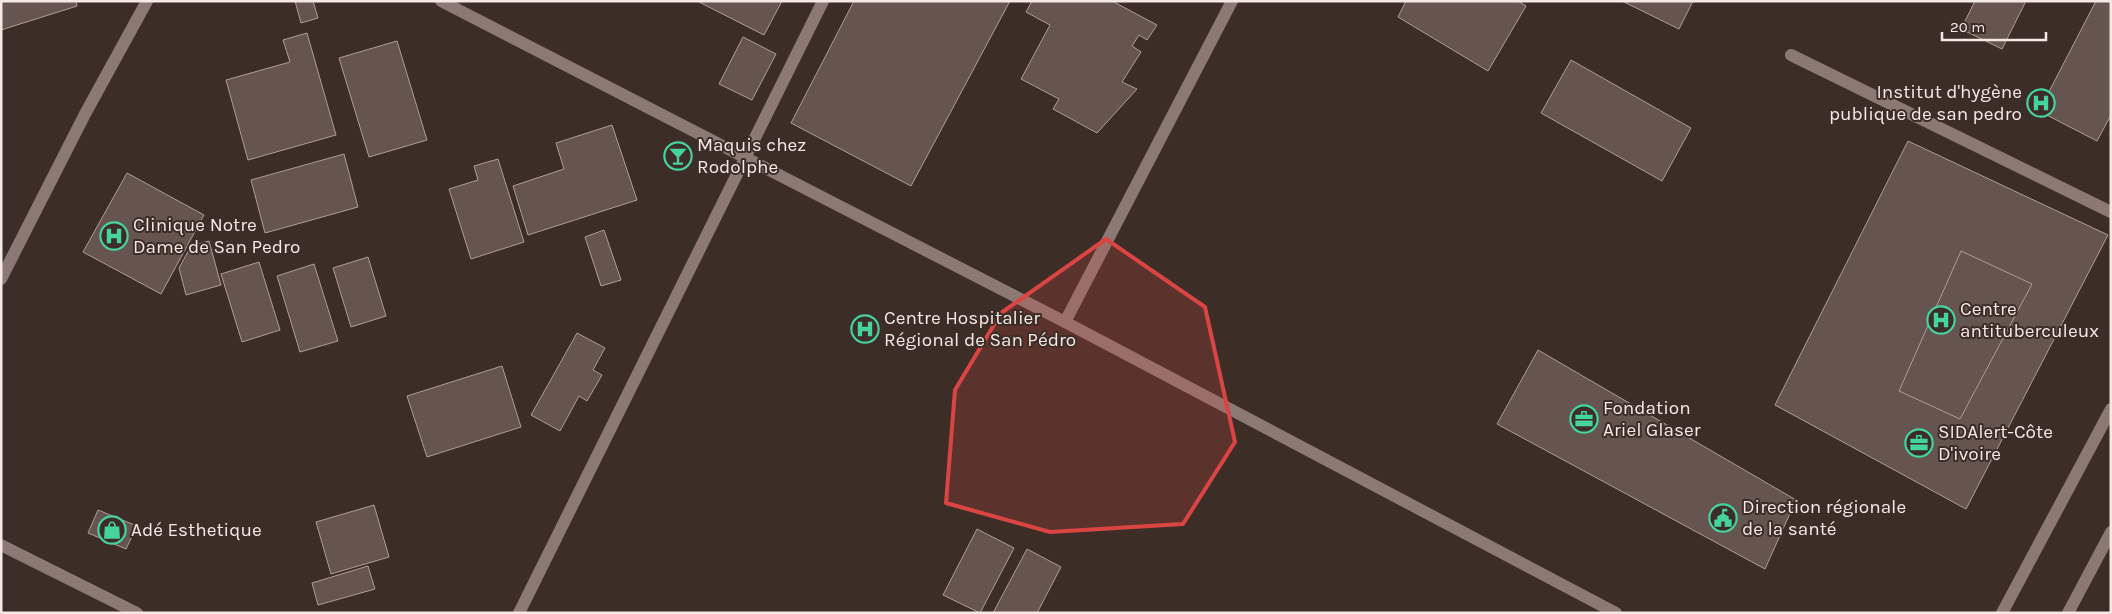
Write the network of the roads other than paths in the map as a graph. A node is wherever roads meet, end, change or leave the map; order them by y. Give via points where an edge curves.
1 (147, 1) edge
2 (441, 1) edge
3 (824, 1) edge
4 (1232, 1) edge
5 (1791, 55) dead end
6 (745, 158) junction
7 (2111, 212) edge
8 (1, 279) edge
9 (1065, 322) junction
10 (2111, 410) edge
11 (2111, 532) edge
12 (1, 545) edge
13 (137, 613) edge
14 (519, 613) edge
15 (1616, 613) edge
16 (2002, 613) edge
17 (2068, 613) edge

1 - 8 street
2 - 6 street
3 - 6 street
4 - 9 street
5 - 7 street
6 - 9 street
6 - 14 street
9 - 15 street
10 - 16 street
11 - 17 street
12 - 13 street

